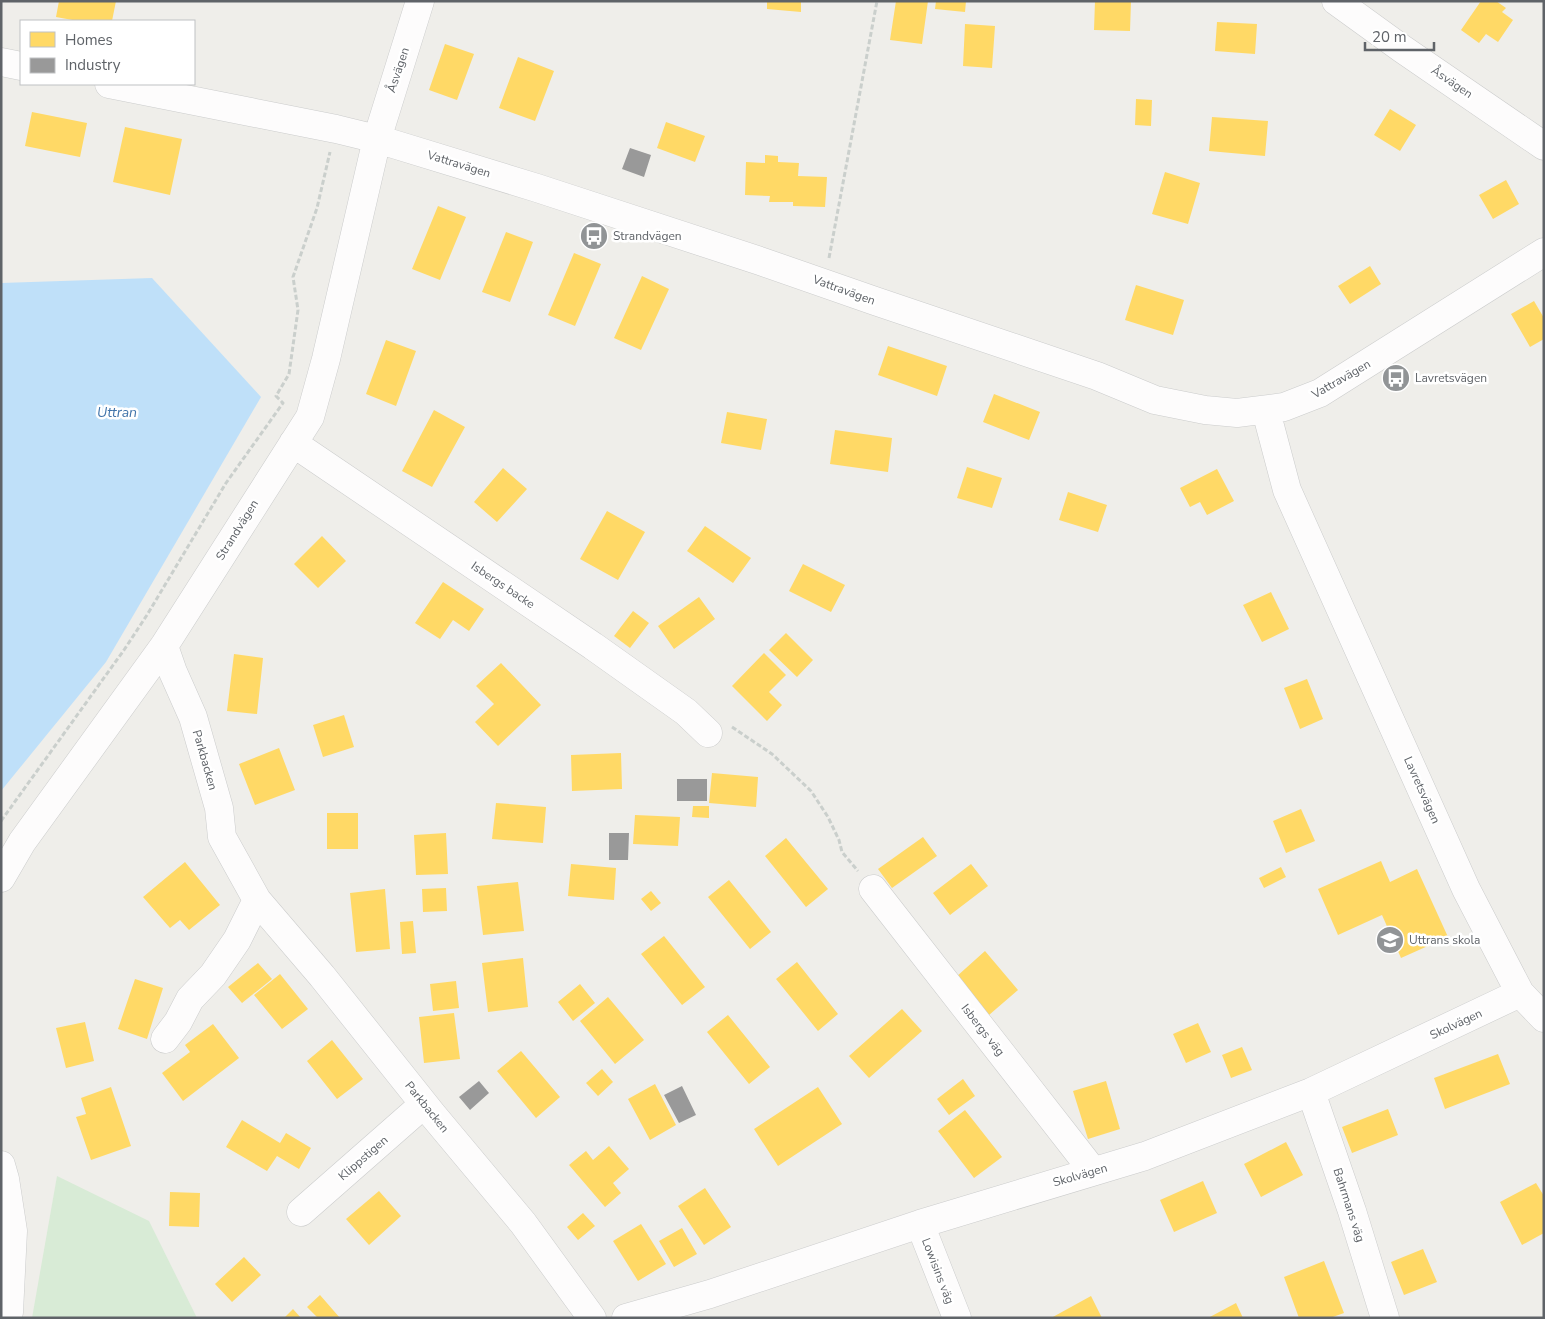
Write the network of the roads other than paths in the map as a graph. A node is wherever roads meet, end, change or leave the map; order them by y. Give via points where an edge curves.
1 (420, 1) edge
2 (1336, 1) edge
3 (1, 62) edge
4 (20, 66) edge
5 (114, 85) edge
6 (377, 139) junction
7 (1544, 146) edge
8 (1544, 252) edge
9 (1266, 410) junction
10 (293, 443) junction
11 (164, 646) junction
12 (708, 732) road end
13 (1, 878) edge
14 (873, 889) dead end
15 (257, 900) junction
16 (1520, 993) junction
17 (1544, 1018) edge
18 (165, 1039) dead end
19 (1311, 1092) junction
20 (424, 1104) junction
21 (1, 1165) edge
22 (1092, 1171) junction
23 (301, 1212) dead end
24 (920, 1224) junction
25 (7, 1318) edge
26 (592, 1318) edge
27 (626, 1318) edge
28 (957, 1318) edge
29 (1385, 1318) edge

1 - 6 street, Åsvägen
2 - 7 street, Åsvägen
3 - 4 street
5 - 6 street, Vattravägen
6 - 9 street, Vattravägen via 825,283 1097,376 1155,400 1236,413
6 - 10 street, Strandvägen via 310,417
8 - 9 street, Vattravägen via 1320,394
9 - 16 street, Lavretsvägen via 1287,490 1466,889
10 - 11 street, Strandvägen
10 - 12 street, Isbergs backe via 585,640 686,712
11 - 13 street, Strandvägen via 22,842
11 - 15 street, Parkbacken via 193,717 219,808 222,837
14 - 22 street, Isbergs väg
15 - 18 street via 237,940 213,975 190,999
15 - 20 street, Parkbacken
16 - 17 street, Lavretsvägen
16 - 19 street, Skolvägen
19 - 22 street, Skolvägen via 1145,1156
19 - 29 street, Bahrmans väg
20 - 23 street, Klippstigen
20 - 26 street, Parkbacken via 523,1223
21 - 25 street via 13,1231
22 - 24 street, Skolvägen
24 - 27 street, Skolvägen via 710,1294
24 - 28 street, Lowisins väg

